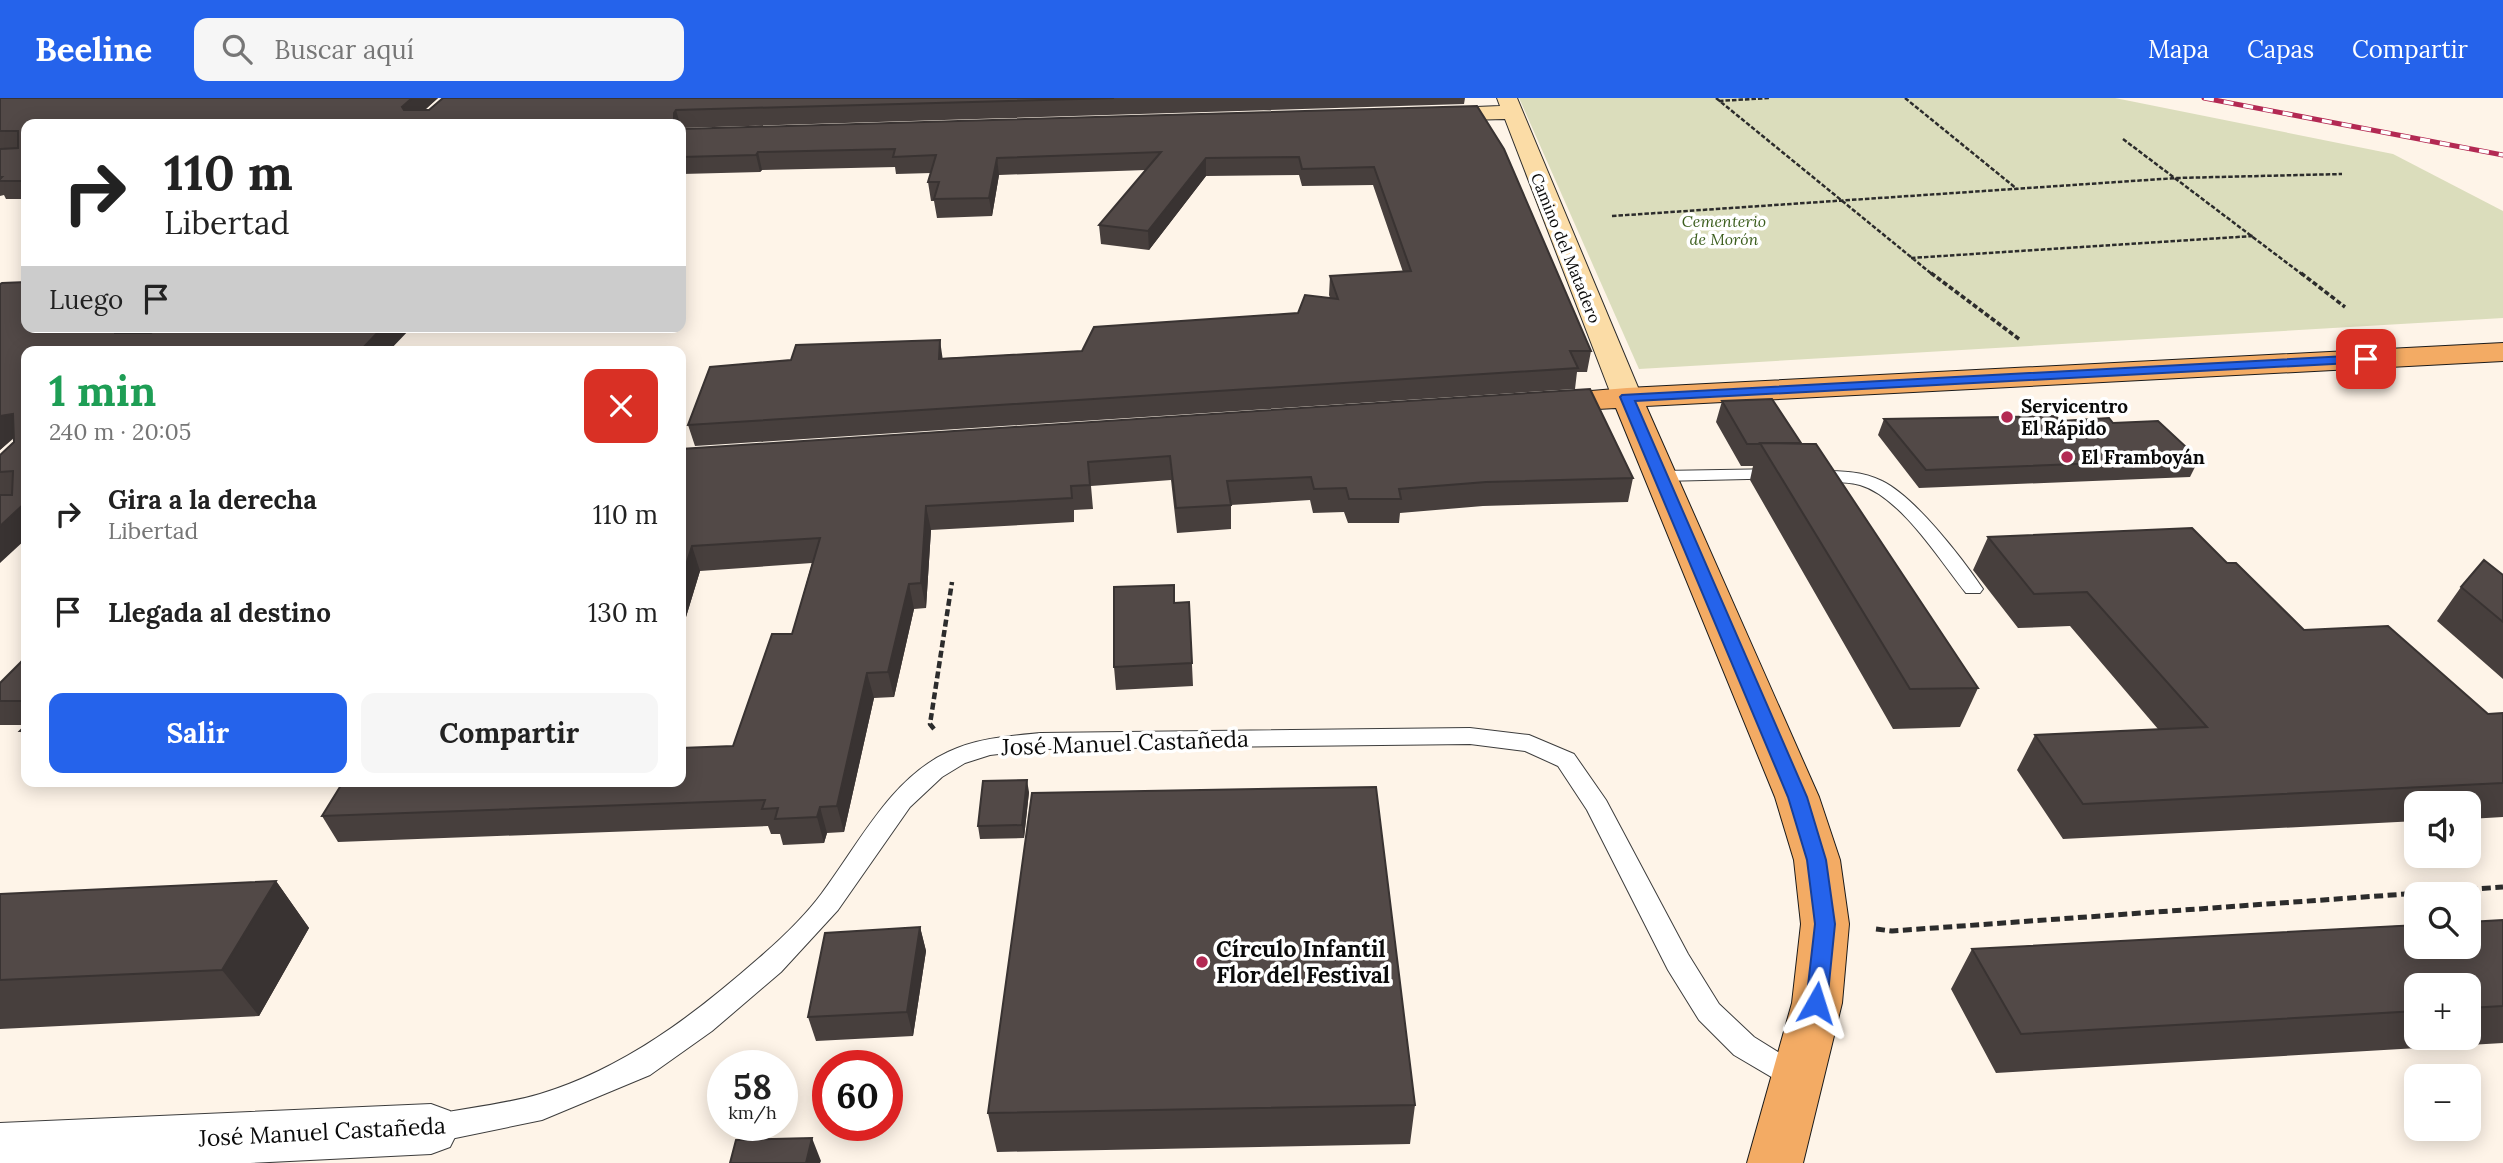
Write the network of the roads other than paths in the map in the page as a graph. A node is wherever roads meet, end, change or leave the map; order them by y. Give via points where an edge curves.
1 (1511, 102) edge
2 (1401, 116) edge
3 (2503, 352) edge
4 (1627, 397) junction
5 (1515, 405) edge
6 (1661, 476) junction
7 (1973, 589) dead end
8 (1798, 1080) junction
9 (431, 1129) joint
10 (0, 1149) edge
11 (1775, 1163) edge

1 - 2 main road
1 - 4 main road, Camino del Matadero
3 - 4 main road
4 - 5 main road
4 - 6 main road
6 - 7 lane via 1783,474 1847,477 1876,485 1896,498
6 - 8 main road via 1797,797 1817,860 1825,924 1816,1003
8 - 9 lane, José Manuel Castañeda via 1744,1046 1709,1012 1597,806 1566,760 1529,743 1470,736 1041,741 989,747 957,757 934,771 901,801 829,903 771,964 702,1023 640,1066 542,1107
8 - 11 main road
9 - 10 street, José Manuel Castañeda

